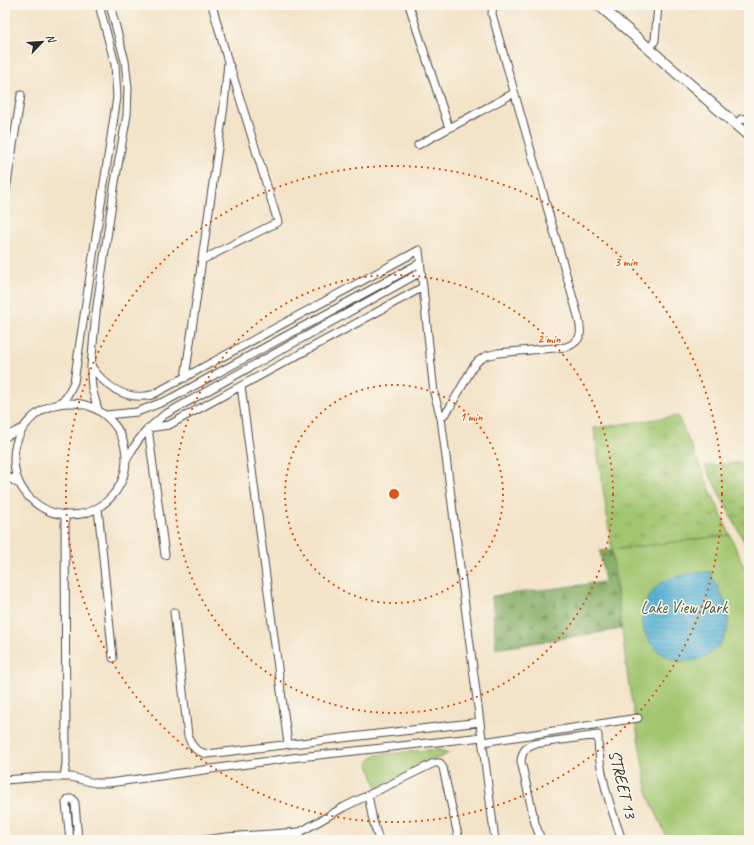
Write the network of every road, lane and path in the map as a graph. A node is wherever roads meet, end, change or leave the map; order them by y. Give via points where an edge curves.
1 (99, 5) edge
2 (110, 5) edge
3 (212, 5) edge
4 (409, 5) edge
5 (493, 5) edge
6 (599, 5) edge
7 (658, 5) edge
8 (650, 49) junction
9 (228, 62) junction
10 (514, 93) junction
11 (21, 95) dead end
12 (749, 118) edge
13 (736, 125) junction
14 (449, 128) junction
15 (749, 136) edge
16 (418, 145) dead end
17 (5, 196) edge
18 (202, 260) junction
19 (420, 263) junction
20 (421, 272) junction
21 (423, 287) junction
22 (91, 366) junction
23 (185, 378) junction
24 (241, 386) junction
25 (59, 403) junction
26 (98, 410) junction
27 (106, 415) junction
28 (441, 418) junction
29 (148, 428) junction
30 (21, 429) junction
31 (5, 436) edge
32 (126, 459) junction
33 (5, 475) edge
34 (19, 484) junction
35 (98, 508) junction
36 (65, 516) junction
37 (166, 555) dead end
38 (174, 612) dead end
39 (113, 658) dead end
40 (638, 718) dead end
41 (480, 722) junction
42 (483, 740) junction
43 (288, 744) junction
44 (64, 777) junction
45 (5, 780) edge
46 (368, 795) junction
47 (299, 832) junction
48 (70, 840) edge
49 (78, 840) edge
50 (205, 840) edge
51 (286, 840) edge
52 (300, 840) edge
53 (379, 840) edge
54 (459, 840) edge
55 (495, 840) edge
56 (541, 840) edge
57 (622, 840) edge

1 - 25 street via 115,64 117,97 74,382 66,398
2 - 22 street via 125,61 127,115 96,313
3 - 9 street
4 - 14 street
5 - 10 street via 492,14
6 - 8 main road
7 - 8 street via 656,40
8 - 13 main road
9 - 18 street
9 - 18 street via 278,222
10 - 14 street
10 - 28 street via 578,316 580,335 574,344 566,347 486,356 473,367
11 - 17 street
12 - 13 street via 741,119
13 - 15 main road
14 - 16 street
18 - 23 street
19 - 20 street
19 - 23 street via 419,250
19 - 27 street via 168,400 137,412
20 - 21 street
20 - 29 street via 164,415
21 - 24 street
21 - 28 street via 434,393
22 - 23 street via 99,378 110,386 128,396 142,398
22 - 26 street via 90,376
24 - 29 street via 169,425
24 - 43 street
25 - 26 street via 86,404
25 - 30 street via 44,408 31,417
26 - 27 street
27 - 32 street via 124,442
28 - 41 street
29 - 32 street
29 - 37 street
30 - 31 street
30 - 34 street via 14,456 15,473
32 - 35 street via 122,482 112,497
33 - 34 street
34 - 36 street via 38,506
35 - 36 street via 82,514
35 - 39 street
36 - 44 street
38 - 43 street via 188,736 194,748 207,754
40 - 42 street
41 - 42 street
41 - 43 street
42 - 44 street via 291,758 109,784
42 - 55 street
44 - 45 street
46 - 47 street
46 - 53 street
46 - 54 street via 440,763
47 - 50 street
47 - 51 street
47 - 52 street
48 - 49 street via 66,803 70,798 74,801
56 - 57 street, STREET 13 via 521,761 522,753 527,746 533,744 598,735 602,773

